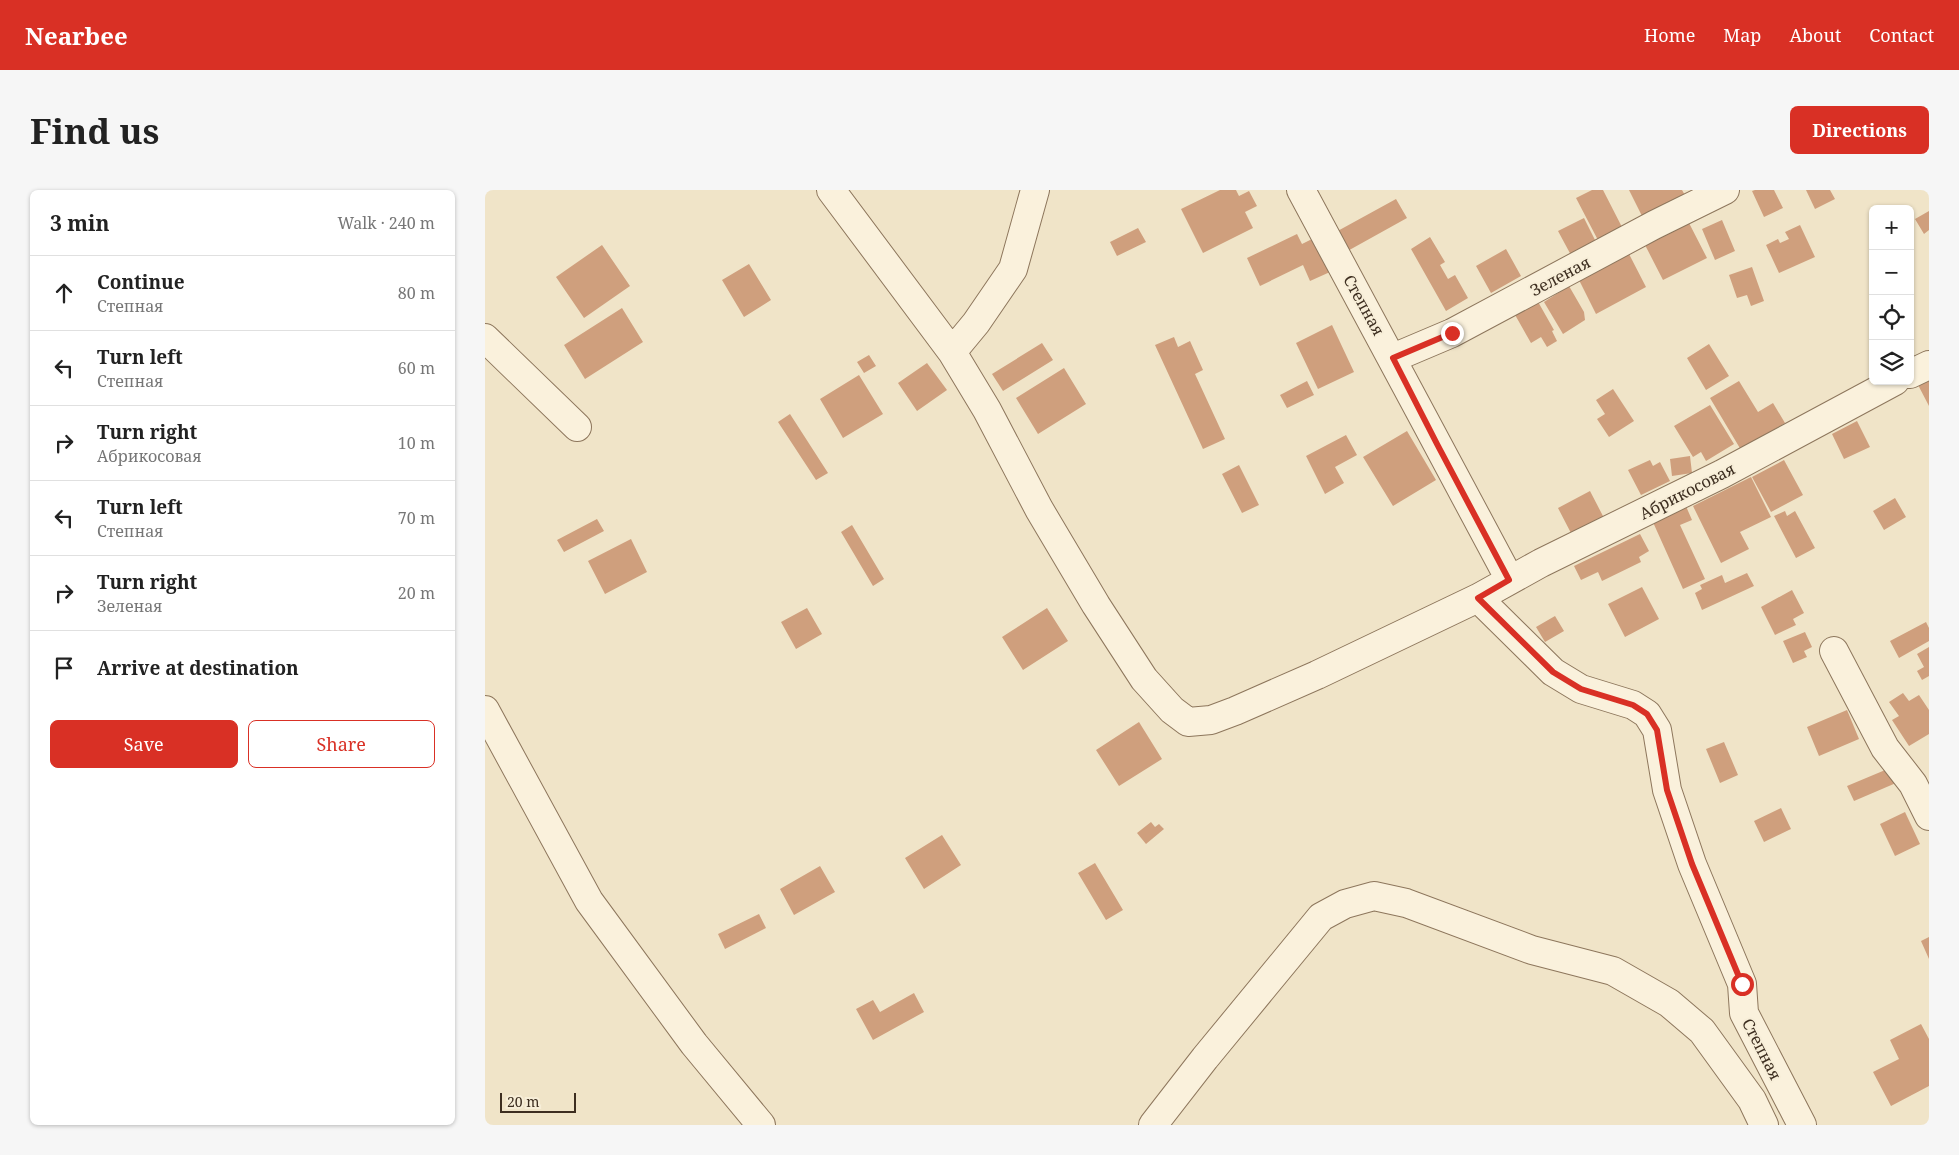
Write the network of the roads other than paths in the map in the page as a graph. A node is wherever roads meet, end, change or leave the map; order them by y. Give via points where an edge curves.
1 (831, 190) edge
2 (1035, 190) edge
3 (1301, 190) edge
4 (1725, 190) edge
5 (485, 338) edge
6 (953, 352) junction
7 (1393, 358) junction
8 (1929, 365) edge
9 (1914, 372) edge
10 (1888, 385) edge
11 (577, 427) dead end
12 (1509, 580) junction
13 (1478, 598) junction
14 (1835, 651) dead end
15 (485, 710) edge
16 (1921, 780) edge
17 (1929, 816) edge
18 (761, 1125) edge
19 (1153, 1125) edge
20 (1764, 1125) edge
21 (1802, 1125) edge

1 - 6 street, Абрикосовая
2 - 6 street via 1013,269
3 - 7 street, Степная
4 - 7 street, Зеленая via 1452,333
5 - 11 street
6 - 13 street, Абрикосовая via 1039,509 1107,621 1144,679 1171,710 1188,722 1211,720 1235,710
7 - 12 street, Степная
8 - 9 street
10 - 12 street, Абрикосовая via 1722,474
12 - 13 street, Абрикосовая
13 - 21 street, Степная via 1553,672 1581,689 1633,705 1647,714 1657,730 1667,790 1692,864 1742,984 1744,1013
14 - 16 street via 1885,748
15 - 18 street via 589,901 694,1044
16 - 17 street
19 - 20 street via 1321,917 1345,904 1374,896 1532,950 1613,971 1669,1003 1702,1031 1752,1100

